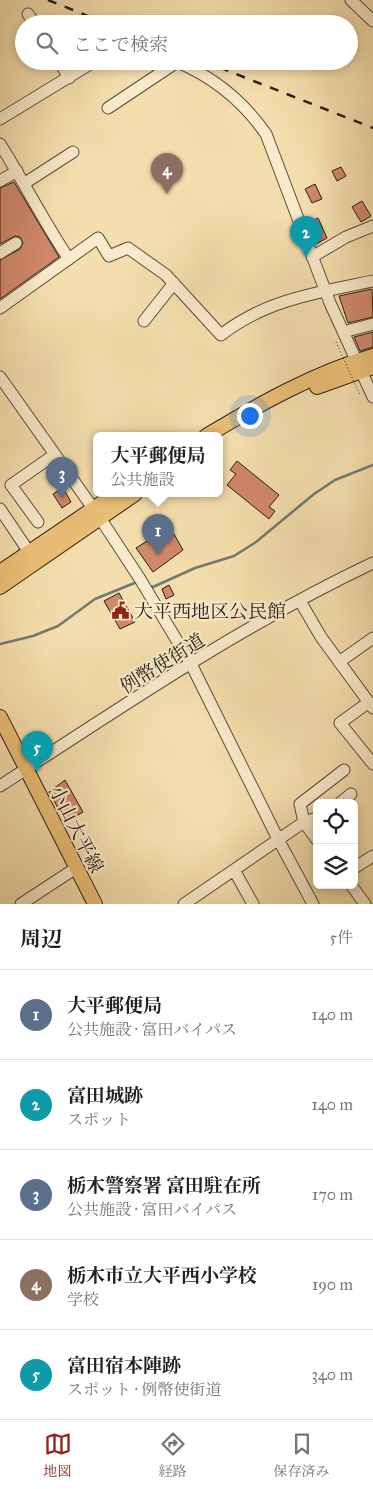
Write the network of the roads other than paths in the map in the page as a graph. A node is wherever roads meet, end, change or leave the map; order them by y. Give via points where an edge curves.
1 (351, 0) edge
2 (373, 21) edge
3 (64, 70) edge
4 (81, 70) edge
5 (164, 70) edge
6 (195, 70) edge
7 (69, 78) junction
8 (108, 108) dead end
9 (0, 119) edge
10 (0, 144) edge
11 (73, 152) dead end
12 (17, 171) junction
13 (0, 181) edge
14 (24, 183) junction
15 (373, 226) edge
16 (16, 242) dead end
17 (0, 253) edge
18 (312, 257) junction
19 (69, 259) junction
20 (373, 281) edge
21 (174, 283) junction
22 (327, 290) junction
23 (0, 308) edge
24 (144, 321) dead end
25 (373, 324) edge
26 (343, 332) junction
27 (373, 356) edge
28 (364, 366) edge
29 (0, 376) edge
30 (373, 397) edge
31 (213, 432) edge
32 (223, 437) edge
33 (54, 455) junction
34 (112, 497) edge
35 (128, 497) edge
36 (0, 509) edge
37 (97, 513) junction
38 (38, 522) dead end
39 (29, 552) junction
40 (373, 564) edge
41 (0, 572) edge
42 (0, 587) edge
43 (300, 601) junction
44 (373, 638) edge
45 (339, 662) junction
46 (191, 664) junction
47 (371, 705) edge
48 (0, 717) edge
49 (373, 764) edge
50 (27, 769) junction
51 (344, 770) dead end
52 (0, 786) edge
53 (351, 794) dead end
54 (345, 799) edge
55 (313, 819) edge
56 (304, 822) junction
57 (313, 834) edge
58 (278, 839) junction
59 (373, 856) edge
60 (358, 865) edge
61 (76, 868) junction
62 (234, 870) junction
63 (354, 889) edge
64 (21, 904) edge
65 (94, 904) edge
66 (184, 904) edge
67 (253, 904) edge
68 (313, 904) edge
69 (364, 904) edge

1 - 2 street
3 - 7 street
4 - 7 street
5 - 8 street
6 - 18 street via 252,115 266,134
7 - 9 street
10 - 12 street
11 - 14 street
12 - 13 street
12 - 14 street
14 - 19 street
15 - 18 street
16 - 17 street
18 - 22 street
19 - 21 street via 98,238 109,256 128,248
19 - 23 street
20 - 22 street
21 - 22 street via 221,335 236,324 291,298
21 - 24 street
22 - 26 street
25 - 26 street
26 - 28 street
27 - 28 main road
28 - 30 street
28 - 31 main road via 287,392
28 - 32 main road via 305,392
29 - 33 street
33 - 37 street
33 - 38 street via 11,485
34 - 37 main road
35 - 37 main road
36 - 39 street
37 - 39 main road
37 - 42 main road
37 - 46 street
39 - 41 main road
40 - 43 street, 例幣使街道
43 - 45 street
43 - 46 street, 例幣使街道
44 - 45 street
45 - 47 street
46 - 50 street, 例幣使街道
46 - 58 street
47 - 49 street via 340,724
48 - 50 main road, 小山大平線
50 - 52 street, 例幣使街道
50 - 61 main road, 小山大平線
51 - 56 street via 300,804
53 - 54 street
55 - 56 street
56 - 57 street
56 - 58 street
58 - 62 street
58 - 68 street
59 - 60 street
61 - 64 street
61 - 65 main road, 小山大平線
62 - 66 street
62 - 67 street
63 - 69 street

